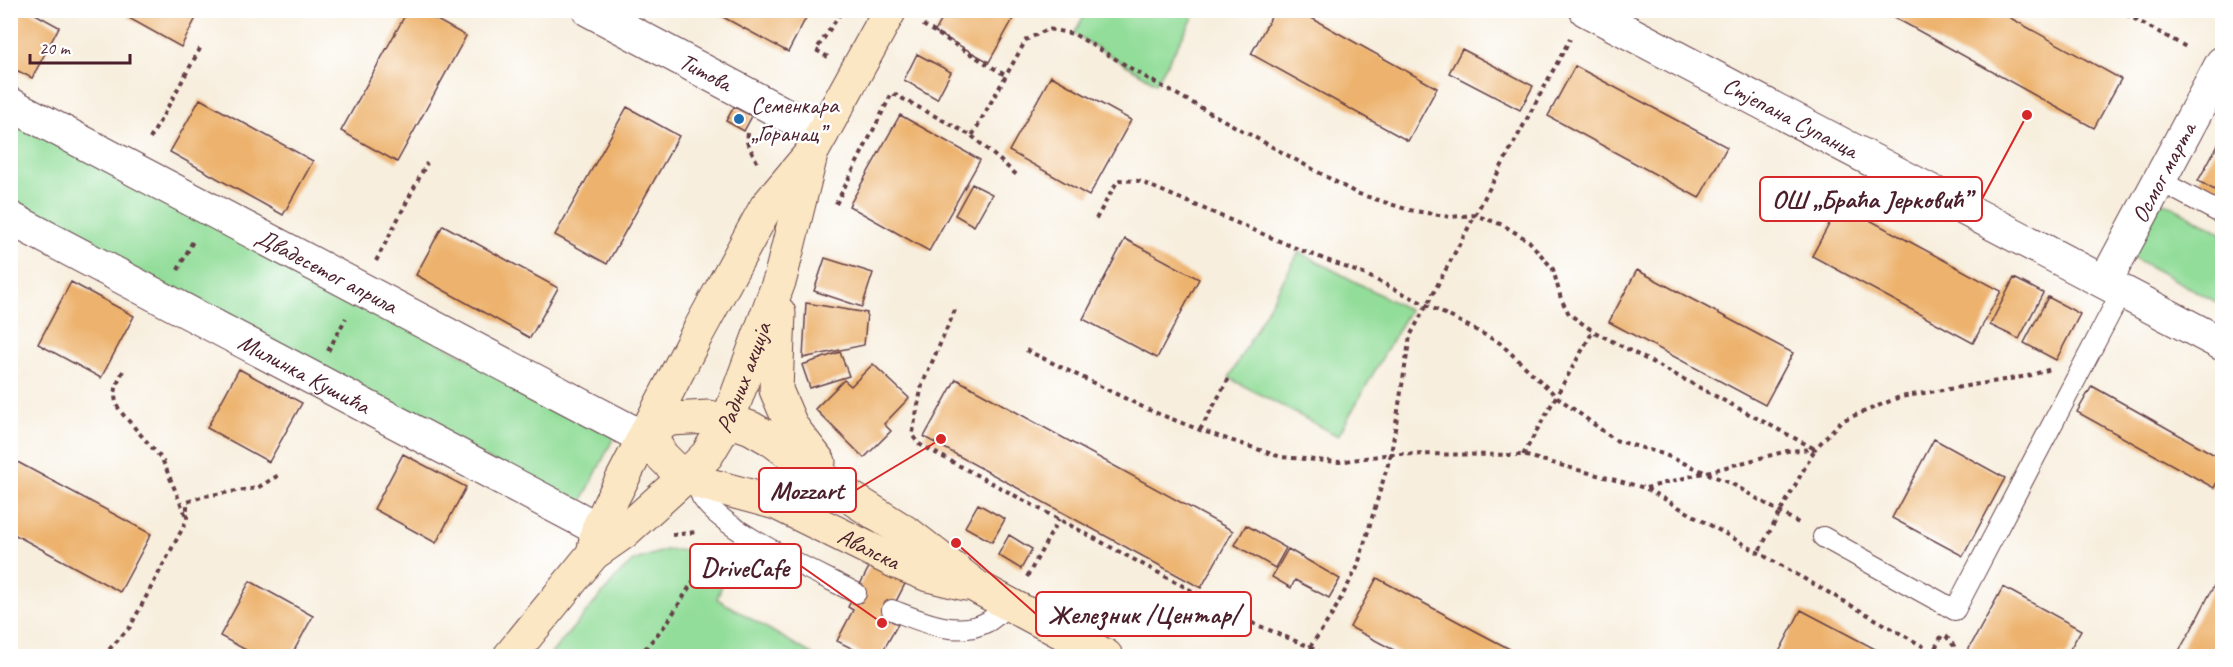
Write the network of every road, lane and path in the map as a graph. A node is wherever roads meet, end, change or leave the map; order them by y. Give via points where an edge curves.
1 (589, 10) edge
2 (890, 10) edge
3 (2118, 10) edge
4 (1580, 21) edge
5 (923, 25) dead end
6 (202, 45) dead end
7 (2188, 48) dead end
8 (2223, 63) edge
9 (1005, 75) junction
10 (10, 104) edge
11 (972, 136) junction
12 (817, 143) junction
13 (427, 163) dead end
14 (133, 169) junction
15 (1018, 176) dead end
16 (2160, 181) junction
17 (210, 209) junction
18 (833, 212) dead end
19 (2223, 214) edge
20 (1475, 215) junction
21 (10, 218) edge
22 (1096, 219) dead end
23 (780, 279) junction
24 (172, 280) dead end
25 (2114, 287) junction
26 (361, 289) junction
27 (1427, 305) junction
28 (955, 310) dead end
29 (1593, 331) junction
30 (2223, 344) edge
31 (1026, 350) dead end
32 (328, 351) dead end
33 (2088, 356) junction
34 (123, 370) dead end
35 (1229, 378) dead end
36 (1556, 396) junction
37 (728, 420) junction
38 (1200, 430) junction
39 (645, 434) junction
40 (1815, 449) junction
41 (1391, 454) junction
42 (1524, 455) junction
43 (1705, 472) junction
44 (279, 475) dead end
45 (692, 479) junction
46 (1645, 488) junction
47 (842, 492) junction
48 (1780, 513) junction
49 (1059, 519) junction
50 (187, 520) junction
51 (1823, 537) dead end
52 (596, 541) junction
53 (717, 541) dead end
54 (1758, 553) junction
55 (1034, 563) dead end
56 (977, 587) junction
57 (856, 593) dead end
58 (1009, 604) junction
59 (892, 610) dead end
60 (1943, 633) dead end
61 (1310, 647) junction
62 (1933, 652) dead end
63 (103, 657) edge
64 (510, 657) edge
65 (639, 657) edge
66 (1106, 657) edge
67 (1326, 657) edge
68 (1956, 657) edge

1 - 12 street, Титова
2 - 12 main road, Радних акција
3 - 7 path
4 - 20 path
4 - 25 street, Стјепана Супанца
5 - 9 path
6 - 14 path
8 - 16 street, Осмог марта
9 - 11 path
9 - 20 path via 1026,40 1048,29 1074,34 1356,193 1408,210 1450,217
10 - 14 street, Двадесетог априла
11 - 15 path
11 - 18 path via 891,93
12 - 23 main road, Радних акција
12 - 39 main road, Радних акција via 766,207
13 - 26 path
14 - 17 street, Двадесетог априла
16 - 19 lane
16 - 25 street, Осмог марта
17 - 24 path
17 - 26 street, Двадесетог априла
20 - 27 path
20 - 29 path via 1503,225 1529,241 1553,269 1569,314
21 - 52 street, Милинка Кушића
22 - 27 path via 1118,180 1139,180 1366,275
23 - 37 main road, Радних акција
23 - 47 main road via 777,390 792,427
25 - 30 street, Стјепана Супанца
25 - 33 lane
26 - 32 path
26 - 39 street, Двадесетог априла
27 - 36 path via 1500,343
27 - 41 path via 1410,336
28 - 49 path via 922,385 912,435 919,444
29 - 36 path
29 - 40 path
31 - 38 path via 1149,410
33 - 40 path via 2028,376 1900,397 1841,421
33 - 51 lane via 1955,610
34 - 50 path via 114,393 115,403 162,459
35 - 38 path
36 - 42 path
36 - 43 path via 1615,440
37 - 39 main road, Авалска via 671,420
37 - 45 main road, Радних акција
37 - 47 main road, Авалска via 772,440
38 - 41 path via 1281,457 1339,462
39 - 45 main road, Авалска via 675,469
39 - 52 main road, Радних акција
40 - 43 path via 1786,451
40 - 48 path
41 - 42 path
41 - 61 path via 1357,568
42 - 46 path
43 - 46 path
43 - 48 path
44 - 50 path via 257,488 187,502
45 - 52 main road, Радних акција via 623,532
45 - 56 main road, Авалска via 776,503 896,562
45 - 57 lane via 703,500 726,522
46 - 54 path
47 - 56 main road, Авалска via 910,535
48 - 54 path
49 - 55 path
49 - 61 path via 1250,622
50 - 63 path via 130,627
52 - 64 main road, Радних акција
53 - 65 path via 667,623
54 - 62 path
56 - 58 main road, Авалска
58 - 59 lane via 988,621 969,628 949,628
58 - 66 main road, Авалска
60 - 68 path via 1954,646
61 - 67 path

